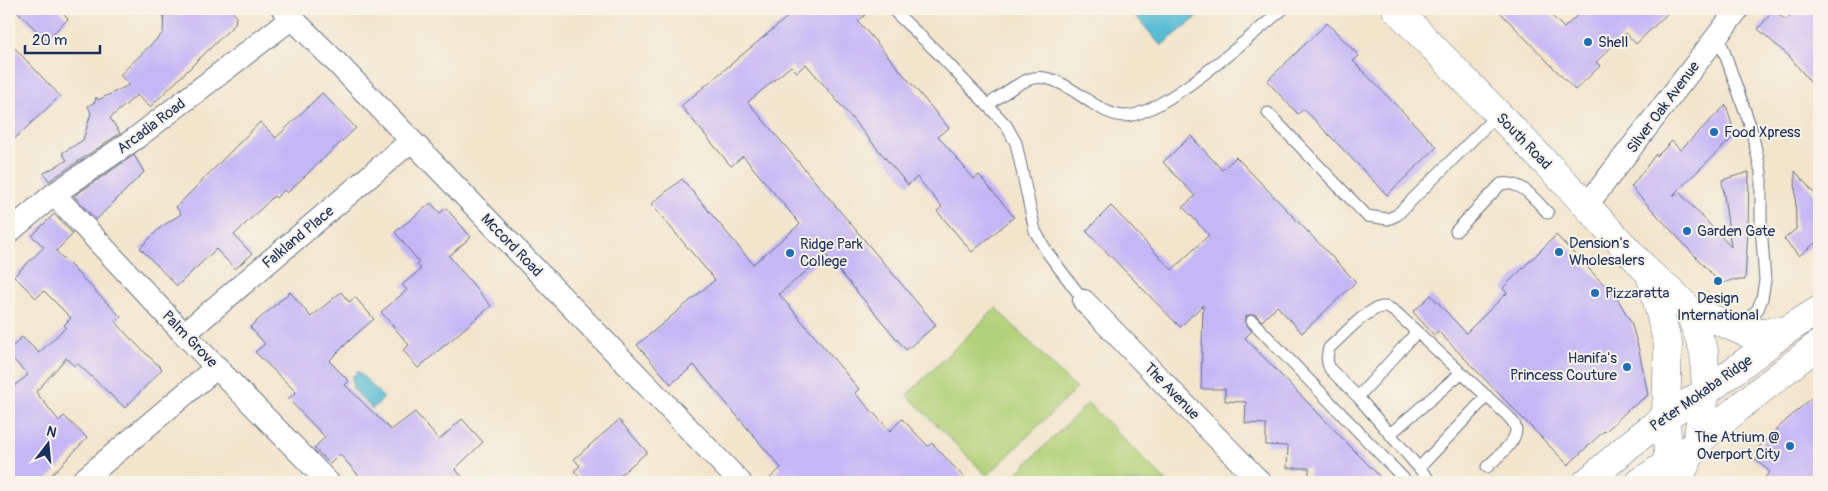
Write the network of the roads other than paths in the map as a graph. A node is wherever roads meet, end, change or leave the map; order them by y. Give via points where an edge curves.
1 (892, 9) edge
2 (1283, 9) edge
3 (1738, 9) edge
4 (1402, 11) edge
5 (287, 14) edge
6 (1718, 34) junction
7 (988, 105) junction
8 (1268, 113) dead end
9 (1498, 114) junction
10 (412, 141) junction
11 (54, 194) junction
12 (1587, 205) junction
13 (1548, 213) dead end
14 (1456, 231) dead end
15 (9, 232) edge
16 (1650, 274) junction
17 (1084, 301) joint
18 (1688, 308) junction
19 (1819, 310) edge
20 (1252, 321) dead end
21 (1733, 328) junction
22 (1787, 330) junction
23 (1417, 332) junction
24 (184, 334) junction
25 (1819, 344) edge
26 (217, 367) junction
27 (1460, 372) junction
28 (1706, 392) junction
29 (1486, 396) junction
30 (1358, 397) junction
31 (1666, 416) junction
32 (1390, 434) junction
33 (1696, 444) junction
34 (1486, 467) dead end
35 (1419, 468) junction
36 (1671, 476) edge
37 (81, 482) edge
38 (328, 482) edge
39 (740, 482) edge
40 (1260, 482) edge
41 (1407, 482) edge
42 (1431, 482) edge
43 (1587, 482) edge
44 (1640, 482) edge

1 - 7 lane
2 - 7 lane via 1180,91 1140,114 1124,116 1107,112 1071,89 1043,78 1031,78
3 - 6 street, Silver Oak Avenue
4 - 9 main road, South Road
5 - 10 street, Mccord Road
5 - 11 street, Arcadia Road via 136,138
6 - 12 street, Silver Oak Avenue
6 - 21 lane via 1751,128 1761,172 1765,281 1762,298 1758,309
7 - 17 lane via 1006,125 1016,143 1035,231
8 - 9 lane via 1367,216 1388,219 1397,215
9 - 12 main road, South Road
10 - 24 street, Falkland Place
10 - 39 street, Mccord Road
11 - 15 street, Arcadia Road
11 - 24 street, Palm Grove
12 - 16 main road, South Road
13 - 14 lane via 1517,184 1501,184
16 - 18 main road, South Road
16 - 31 main road, South Road via 1668,344
17 - 40 street, The Avenue
18 - 21 main road
18 - 28 main road, South Road via 1704,351
19 - 22 main road, Peter Mokaba Ridge
20 - 41 lane
21 - 22 main road via 1754,334
22 - 28 main road, Peter Mokaba Ridge
23 - 27 lane
23 - 30 lane
23 - 30 lane via 1393,310 1383,307 1369,312 1329,348 1326,357 1330,369
24 - 26 street, Palm Grove
25 - 33 main road
26 - 37 street
26 - 38 street, Palm Grove
27 - 29 lane
27 - 32 lane
28 - 31 main road, Peter Mokaba Ridge
28 - 33 main road, South Road
29 - 34 lane via 1516,426 1516,435
29 - 35 lane
30 - 32 lane
31 - 36 main road, South Road
31 - 43 main road, Peter Mokaba Ridge
32 - 35 lane
33 - 36 main road
35 - 42 lane
36 - 44 main road

